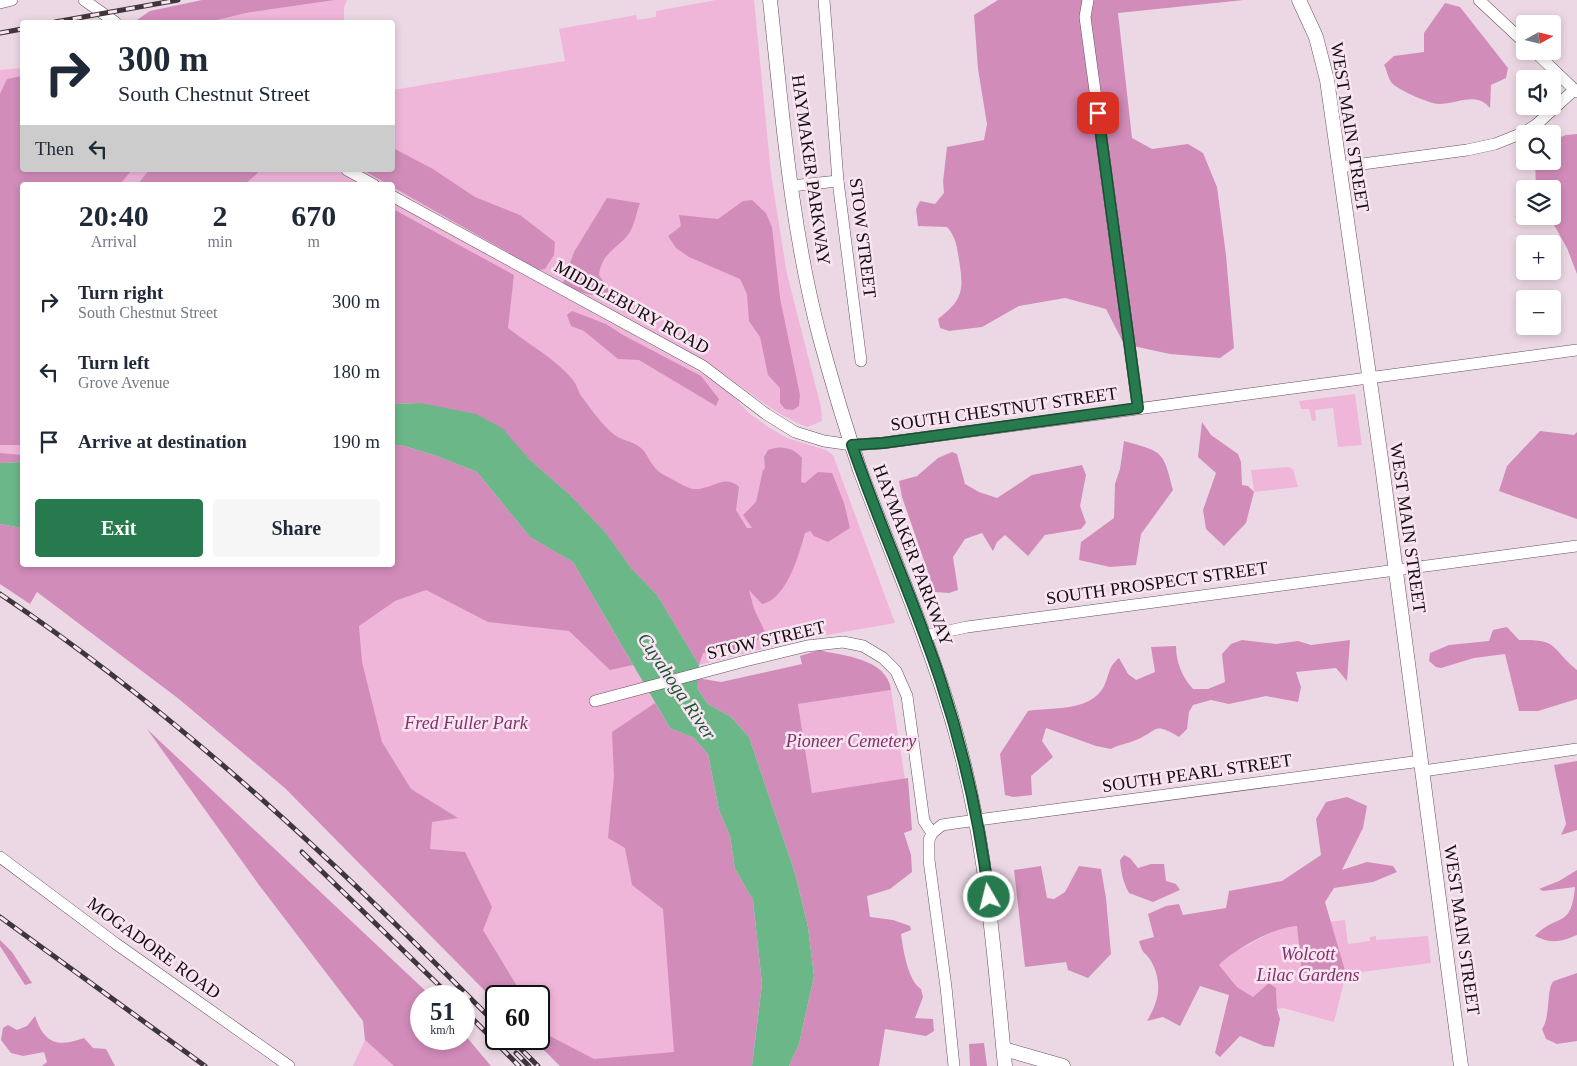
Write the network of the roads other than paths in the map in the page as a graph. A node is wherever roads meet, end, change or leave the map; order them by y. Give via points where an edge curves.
1 (12, 0) edge
2 (84, 0) edge
3 (824, 0) edge
4 (1087, 0) edge
5 (1299, 0) edge
6 (1479, 0) edge
7 (0, 2) edge
8 (771, 5) edge
9 (112, 20) edge
10 (1516, 35) edge
11 (1543, 60) edge
12 (1576, 91) edge
13 (1340, 167) junction
14 (351, 172) edge
15 (838, 181) junction
16 (369, 182) edge
17 (791, 186) junction
18 (395, 198) edge
19 (1577, 350) edge
20 (861, 361) dead end
21 (1369, 377) junction
22 (1138, 408) junction
23 (852, 445) junction
24 (1577, 546) edge
25 (1395, 569) junction
26 (925, 636) junction
27 (595, 701) dead end
28 (1577, 749) edge
29 (1422, 766) junction
30 (978, 820) junction
31 (932, 833) junction
32 (0, 857) edge
33 (1004, 1050) junction
34 (289, 1066) edge
35 (954, 1066) edge
36 (1005, 1066) edge
37 (1063, 1066) edge
38 (1461, 1066) edge

1 - 7 street
2 - 9 street
3 - 15 street, STOW STREET
4 - 22 street via 1086,26
5 - 13 main road, WEST MAIN STREET via 1323,59
6 - 10 street
8 - 17 main road, HAYMAKER PARKWAY
11 - 12 street
12 - 13 street via 1537,124 1495,144
13 - 21 main road, WEST MAIN STREET
14 - 16 street
15 - 17 street
15 - 20 street, STOW STREET
17 - 23 main road, HAYMAKER PARKWAY via 819,334
18 - 23 street, MIDDLEBURY ROAD via 703,366 780,424 815,439
19 - 21 street, SOUTH CHESTNUT STREET
21 - 22 street, SOUTH CHESTNUT STREET
21 - 25 main road, WEST MAIN STREET
22 - 23 street, SOUTH CHESTNUT STREET
23 - 26 main road, HAYMAKER PARKWAY
24 - 25 street, SOUTH PROSPECT STREET
25 - 26 street, SOUTH PROSPECT STREET via 967,627
25 - 29 main road, WEST MAIN STREET
26 - 30 main road, HAYMAKER PARKWAY via 954,723
27 - 31 street, STOW STREET via 828,642 862,646 884,658 896,671 907,696 924,821
28 - 29 street, SOUTH PEARL STREET
29 - 30 street, SOUTH PEARL STREET
29 - 38 main road, WEST MAIN STREET
30 - 31 street, SOUTH PEARL STREET via 942,825
30 - 33 main road, HAYMAKER PARKWAY via 995,944
31 - 35 street, STOW STREET via 929,860
32 - 34 street, MOGADORE ROAD
33 - 36 main road, HAYMAKER PARKWAY
33 - 37 main road

